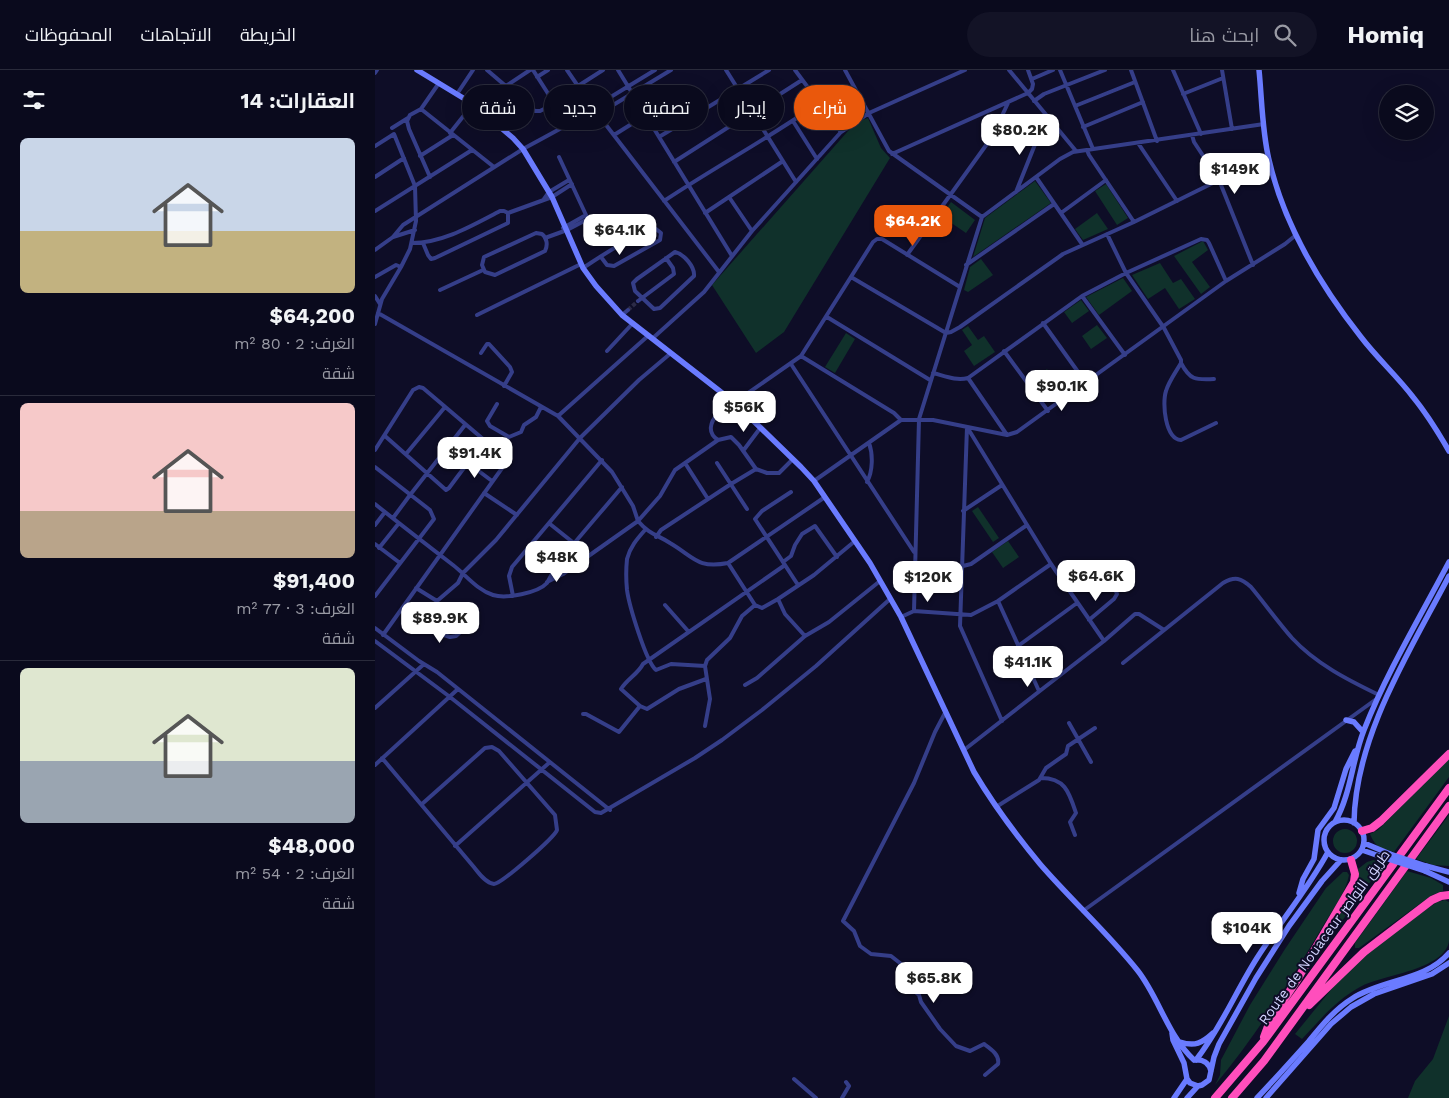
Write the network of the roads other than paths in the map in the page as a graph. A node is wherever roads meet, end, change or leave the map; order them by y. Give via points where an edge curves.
1 (417, 70) edge
2 (473, 70) edge
3 (487, 70) edge
4 (531, 70) edge
5 (548, 70) edge
6 (567, 70) edge
7 (603, 70) edge
8 (618, 70) edge
9 (655, 70) edge
10 (671, 70) edge
11 (726, 70) edge
12 (769, 70) edge
13 (795, 70) edge
14 (965, 70) edge
15 (1009, 70) edge
16 (1028, 70) edge
17 (1053, 70) edge
18 (1060, 70) edge
19 (1105, 70) edge
20 (1131, 70) edge
21 (1173, 70) edge
22 (1222, 70) edge
23 (1259, 70) edge
24 (847, 71) edge
25 (537, 77) junction
26 (1223, 78) junction
27 (1032, 79) junction
28 (803, 80) junction
29 (1135, 82) junction
30 (439, 83) junction
31 (1067, 84) junction
32 (505, 85) edge
33 (508, 85) edge
34 (577, 85) edge
35 (580, 85) edge
36 (628, 85) edge
37 (631, 85) edge
38 (646, 85) edge
39 (735, 85) edge
40 (745, 85) edge
41 (806, 85) edge
42 (544, 88) edge
43 (784, 92) edge
44 (1028, 93) junction
45 (457, 94) junction
46 (1183, 94) junction
47 (462, 97) edge
48 (718, 101) edge
49 (1034, 101) junction
50 (1143, 102) junction
51 (1008, 103) junction
52 (1075, 106) junction
53 (421, 109) junction
54 (869, 113) junction
55 (408, 118) junction
56 (462, 120) edge
57 (793, 121) joint
58 (389, 123) dead end
59 (1264, 124) junction
60 (1042, 127) dead end
61 (1083, 127) junction
62 (392, 128) junction
63 (1232, 128) junction
64 (624, 129) edge
65 (504, 130) edge
66 (559, 130) edge
67 (610, 130) edge
68 (655, 130) edge
69 (724, 130) edge
70 (763, 130) edge
71 (841, 132) joint
72 (394, 134) junction
73 (452, 134) junction
74 (1201, 134) junction
75 (614, 135) junction
76 (1192, 135) junction
77 (767, 136) junction
78 (659, 137) junction
79 (1157, 141) junction
80 (1138, 143) junction
81 (375, 146) edge
82 (523, 149) junction
83 (1093, 149) junction
84 (472, 150) junction
85 (1087, 150) junction
86 (1076, 152) junction
87 (892, 154) junction
88 (420, 156) junction
89 (559, 157) dead end
90 (404, 158) junction
91 (817, 159) junction
92 (1269, 159) junction
93 (783, 161) junction
94 (674, 162) junction
95 (494, 167) junction
96 (375, 176) edge
97 (430, 177) junction
98 (1036, 178) junction
99 (1106, 180) junction
100 (1219, 180) junction
101 (570, 182) junction
102 (796, 182) junction
103 (688, 185) junction
104 (415, 186) junction
105 (1015, 193) junction
106 (950, 194) junction
107 (551, 195) junction
108 (729, 196) junction
109 (1177, 200) junction
110 (664, 201) junction
111 (1054, 204) junction
112 (375, 211) edge
113 (508, 213) junction
114 (705, 213) junction
115 (1061, 213) junction
116 (416, 216) junction
117 (587, 217) junction
118 (981, 217) junction
119 (1134, 222) junction
120 (566, 228) junction
121 (415, 230) junction
122 (593, 230) dead end
123 (752, 231) junction
124 (1107, 234) junction
125 (1295, 235) junction
126 (393, 237) junction
127 (545, 238) junction
128 (412, 243) junction
129 (423, 243) junction
130 (1082, 244) junction
131 (375, 250) edge
132 (907, 255) junction
133 (601, 256) junction
134 (731, 256) junction
135 (667, 258) junction
136 (966, 265) junction
137 (1253, 265) junction
138 (582, 266) junction
139 (401, 267) junction
140 (483, 270) junction
141 (719, 272) junction
142 (1127, 273) junction
143 (375, 277) edge
144 (851, 277) junction
145 (1226, 281) junction
146 (960, 287) junction
147 (440, 290) dead end
148 (375, 296) edge
149 (1082, 296) junction
150 (643, 298) junction
151 (638, 301) tunnel mouth
152 (380, 304) junction
153 (628, 310) tunnel mouth
154 (477, 315) dead end
155 (622, 315) junction
156 (377, 316) edge
157 (827, 317) junction
158 (1043, 323) junction
159 (375, 324) edge
160 (633, 324) junction
161 (1163, 328) junction
162 (945, 333) junction
163 (651, 336) junction
164 (607, 351) dead end
165 (1004, 351) junction
166 (481, 353) dead end
167 (671, 353) junction
168 (1125, 355) junction
169 (801, 356) junction
170 (1181, 363) junction
171 (791, 364) junction
172 (933, 373) junction
173 (968, 378) junction
174 (1214, 379) dead end
175 (930, 380) junction
176 (1086, 382) junction
177 (504, 386) junction
178 (735, 403) junction
179 (497, 404) dead end
180 (445, 407) junction
181 (541, 407) junction
182 (1048, 411) junction
183 (558, 416) junction
184 (919, 419) junction
185 (901, 420) junction
186 (1216, 423) dead end
187 (465, 425) junction
188 (761, 427) junction
189 (967, 427) junction
190 (1007, 435) junction
191 (385, 436) junction
192 (580, 438) junction
193 (718, 440) junction
194 (484, 441) junction
195 (869, 443) junction
196 (375, 450) edge
197 (743, 451) junction
198 (1449, 451) edge
199 (406, 454) junction
200 (850, 456) junction
201 (793, 459) junction
202 (602, 460) junction
203 (468, 463) junction
204 (685, 463) junction
205 (717, 463) dead end
206 (375, 467) edge
207 (756, 469) junction
208 (427, 474) junction
209 (493, 481) junction
210 (814, 481) junction
211 (867, 482) junction
212 (731, 484) junction
213 (1002, 485) junction
214 (622, 487) junction
215 (791, 492) dead end
216 (484, 493) junction
217 (410, 495) junction
218 (825, 497) junction
219 (708, 500) junction
220 (375, 504) edge
221 (747, 509) dead end
222 (963, 511) junction
223 (385, 512) junction
224 (517, 515) junction
225 (393, 518) junction
226 (638, 521) junction
227 (399, 523) junction
228 (550, 524) junction
229 (375, 525) edge
230 (1027, 525) junction
231 (645, 530) junction
232 (656, 537) junction
233 (766, 537) junction
234 (419, 538) junction
235 (855, 541) junction
236 (375, 544) edge
237 (575, 544) junction
238 (379, 548) junction
239 (914, 552) junction
240 (439, 556) junction
241 (837, 557) junction
242 (1449, 562) edge
243 (728, 563) junction
244 (784, 563) junction
245 (400, 564) junction
246 (1051, 564) junction
247 (963, 566) junction
248 (463, 573) junction
249 (1449, 576) edge
250 (880, 581) junction
251 (1063, 581) junction
252 (547, 582) junction
253 (798, 585) junction
254 (416, 588) junction
255 (747, 592) junction
256 (375, 596) edge
257 (513, 596) junction
258 (778, 599) junction
259 (890, 599) junction
260 (998, 601) junction
261 (1077, 603) junction
262 (665, 605) dead end
263 (755, 605) junction
264 (403, 607) junction
265 (914, 611) junction
266 (960, 615) junction
267 (468, 616) dead end
268 (901, 617) junction
269 (1089, 620) junction
270 (375, 628) edge
271 (1165, 630) junction
272 (688, 631) junction
273 (383, 635) junction
274 (805, 636) junction
275 (375, 641) edge
276 (1104, 641) junction
277 (1018, 646) junction
278 (648, 660) junction
279 (1123, 663) dead end
280 (424, 664) junction
281 (705, 666) junction
282 (416, 671) junction
283 (706, 679) junction
284 (745, 685) dead end
285 (459, 689) junction
286 (1039, 691) junction
287 (450, 697) junction
288 (1378, 697) junction
289 (640, 706) junction
290 (375, 708) edge
291 (946, 711) junction
292 (583, 714) dead end
293 (1346, 720) junction
294 (1002, 721) junction
295 (1069, 723) dead end
296 (705, 726) dead end
297 (1095, 728) dead end
298 (1363, 732) junction
299 (1078, 739) junction
300 (1358, 747) junction
301 (964, 750) junction
302 (1449, 754) edge
303 (382, 758) junction
304 (550, 762) junction
305 (1091, 762) dead end
306 (375, 764) edge
307 (542, 770) junction
308 (1041, 778) junction
309 (528, 782) junction
310 (1449, 788) edge
311 (422, 804) junction
312 (1449, 806) edge
313 (996, 807) junction
314 (610, 810) junction
315 (1335, 822) junction
316 (1354, 823) junction
317 (1362, 831) junction
318 (1075, 835) dead end
319 (1364, 843) junction
320 (455, 846) junction
321 (1362, 850) junction
322 (1328, 852) junction
323 (1388, 856) junction
324 (1341, 860) junction
325 (1351, 860) junction
326 (1426, 869) junction
327 (1449, 872) edge
328 (1449, 882) edge
329 (1449, 895) edge
330 (1299, 896) junction
331 (1083, 910) junction
332 (1449, 953) edge
333 (1448, 964) edge
334 (1301, 1011) junction
335 (1218, 1028) junction
336 (1171, 1031) junction
337 (1180, 1042) junction
338 (1263, 1042) junction
339 (1195, 1060) junction
340 (1185, 1069) junction
341 (1211, 1072) junction
342 (985, 1075) dead end
343 (1187, 1079) junction
344 (794, 1080) dead end
345 (846, 1082) dead end
346 (1198, 1086) junction
347 (816, 1098) edge
348 (842, 1098) edge
349 (1173, 1098) edge
350 (1187, 1098) edge
351 (1215, 1098) edge
352 (1232, 1098) edge
353 (1257, 1098) edge
354 (1266, 1098) edge

1 - 30 street
2 - 45 street
3 - 32 street
4 - 25 street
4 - 33 street
5 - 25 street
6 - 34 street
7 - 35 street
8 - 36 street
9 - 37 street
10 - 38 street
11 - 39 street
12 - 40 street
13 - 28 street
14 - 54 street
15 - 44 street
16 - 27 street
17 - 27 street
18 - 31 street
19 - 31 street
20 - 29 street
21 - 46 street
22 - 26 street
23 - 59 street
24 - 54 street
25 - 42 street
26 - 46 street
26 - 63 street
27 - 44 street via 1033,89
28 - 41 street
28 - 43 street
29 - 50 street
29 - 52 street
30 - 45 street
30 - 53 street
31 - 49 street
31 - 52 street
44 - 49 street
44 - 51 street
45 - 47 street
46 - 74 street
48 - 78 street
49 - 86 street
50 - 61 street
50 - 79 street
51 - 87 street
51 - 106 street via 993,137
52 - 61 street
53 - 55 street
53 - 73 street
54 - 71 street
54 - 87 street
55 - 62 street
55 - 88 street via 407,124
56 - 73 street
57 - 77 street
57 - 91 street
58 - 62 street
59 - 63 street
59 - 92 street
60 - 105 street
61 - 83 street
62 - 72 street
63 - 74 street
64 - 75 street
65 - 82 street
66 - 82 street
67 - 75 street
68 - 78 street
69 - 94 street
70 - 77 street
71 - 91 street
72 - 81 street
72 - 90 street
73 - 84 street
73 - 88 street
74 - 76 street
75 - 110 street
76 - 79 street
76 - 100 street
77 - 93 street
77 - 103 street
78 - 94 street
79 - 80 street
80 - 83 street
80 - 109 street
82 - 95 street
82 - 107 street
83 - 85 street
84 - 95 street
84 - 97 street
85 - 86 street
85 - 99 street
86 - 98 street via 1060,159
87 - 106 street
88 - 97 street
89 - 101 street
90 - 96 street
90 - 104 street
91 - 102 street
92 - 100 street
92 - 125 street
93 - 102 street
93 - 108 street
94 - 103 street
95 - 116 street
97 - 104 street
98 - 105 street
98 - 111 street
99 - 115 street
99 - 119 street
100 - 109 street
100 - 137 street
101 - 107 street
101 - 117 street
102 - 123 street
103 - 110 street
103 - 114 street
104 - 112 street
104 - 116 street
105 - 118 street
106 - 118 street
106 - 132 street
107 - 113 street
107 - 120 street
108 - 114 street
108 - 123 street
109 - 119 street
110 - 141 street
111 - 115 street
111 - 136 street
113 - 129 street via 500,211 460,231
113 - 129 street via 508,223 435,258 430,258
114 - 134 street
115 - 130 street
116 - 121 street
116 - 126 street
117 - 120 street
117 - 122 street
118 - 136 street
119 - 124 street
120 - 127 street
120 - 138 street
121 - 126 street
121 - 128 street
123 - 134 street
124 - 130 street
124 - 142 street
125 - 137 street
125 - 198 street via 1347,318 1421,407
126 - 131 street
127 - 140 street via 537,233 488,254 482,260
127 - 140 street via 545,250 495,275
128 - 129 street
128 - 139 street
130 - 162 street via 960,327
132 - 144 street via 877,239 869,246
132 - 146 street
133 - 133 street via 650,230 656,229 661,233 660,240 614,266 607,264
133 - 138 street
134 - 141 street
135 - 150 street via 674,274
135 - 150 street via 633,283 633,288
135 - 150 street via 675,252 680,253 693,269 694,276 660,308 654,309
136 - 146 street
137 - 145 street
138 - 154 street
138 - 155 street
139 - 143 street via 395,266
139 - 152 street
140 - 147 street
141 - 163 street via 704,292
142 - 145 street via 1204,239 1209,242
142 - 149 street
142 - 161 street
144 - 157 street
144 - 162 street
145 - 161 street
146 - 162 street
148 - 152 street
149 - 158 street
149 - 168 street
150 - 151 street
152 - 156 street
153 - 155 street
155 - 160 street
156 - 159 street
156 - 177 street
157 - 169 street
157 - 175 street
158 - 165 street
158 - 176 street
160 - 163 street
160 - 164 street
161 - 168 street
161 - 170 street
162 - 172 street
163 - 167 street
163 - 183 street
165 - 173 street
165 - 182 street
166 - 177 street via 489,344 510,367 512,372
167 - 178 street
167 - 192 street
168 - 176 street
169 - 171 street
169 - 185 street
170 - 174 street via 1194,378
170 - 186 street via 1165,393 1169,433 1181,440
171 - 178 street
171 - 200 street
172 - 173 street via 953,379
172 - 175 street
173 - 190 street
175 - 184 street
176 - 182 street
177 - 181 street
178 - 188 street
178 - 193 street via 713,422 710,429
179 - 181 street via 487,421 509,438 521,432 523,425 536,417
180 - 187 street
180 - 191 street via 423,388 417,388
180 - 199 street
181 - 183 street
182 - 190 street
183 - 192 street
184 - 185 street
184 - 189 street
184 - 239 street
185 - 195 street
187 - 194 street
187 - 208 street
188 - 197 street
188 - 201 street
189 - 190 street
189 - 213 street
189 - 222 street
191 - 196 street
191 - 199 street
192 - 202 street
192 - 224 street
193 - 197 street via 731,437
193 - 204 street
194 - 203 street
194 - 209 street via 506,461
195 - 200 street
195 - 211 street via 871,470
197 - 207 street
199 - 208 street
200 - 210 street
200 - 211 street
201 - 207 street via 779,473
201 - 210 street
202 - 214 street
202 - 228 street
203 - 208 street via 447,490
203 - 209 street
204 - 219 street
204 - 226 street via 675,470 657,500
205 - 212 street
206 - 217 street
207 - 212 street
208 - 217 street
209 - 216 street
210 - 218 street
211 - 239 street
212 - 219 street
212 - 221 street
213 - 222 street
213 - 230 street
214 - 226 street
214 - 237 street
215 - 233 street via 756,517
216 - 224 street
216 - 240 street
217 - 225 street
217 - 234 street via 434,517
218 - 233 street
218 - 235 street
219 - 232 street via 661,530
220 - 223 street
222 - 247 street
223 - 225 street
223 - 229 street
224 - 248 street
225 - 227 street
226 - 231 street
226 - 252 street
227 - 234 street
227 - 238 street
228 - 237 street
228 - 257 street via 510,572
230 - 246 street
230 - 247 street via 971,564
231 - 232 street
231 - 278 street via 632,545 626,574 627,592
232 - 243 street via 697,561 710,565
233 - 243 street
233 - 244 street
234 - 240 street
234 - 245 street
235 - 241 street
235 - 250 street
236 - 238 street
237 - 252 street
238 - 245 street
239 - 265 street
240 - 248 street
240 - 254 street
241 - 244 street via 815,526 802,534
241 - 253 street
242 - 288 street
243 - 255 street
244 - 253 street
244 - 255 street
245 - 256 street
246 - 251 street
246 - 260 street
247 - 266 street
248 - 254 street via 458,583 437,601
248 - 257 street via 492,595
249 - 316 street via 1370,736 1357,788
250 - 259 street
250 - 274 street via 829,622
251 - 261 street
251 - 269 street via 1079,570 1087,569 1117,591 1114,599
252 - 257 street
253 - 258 street
254 - 264 street
255 - 263 street
255 - 272 street
258 - 263 street via 762,608
258 - 274 street via 785,614
259 - 268 street
259 - 314 street via 762,710 695,758
260 - 266 street via 978,613
260 - 277 street
261 - 269 street
261 - 277 street
262 - 272 street
263 - 281 street via 742,616 732,636
264 - 267 street via 439,634 450,637 467,626
264 - 273 street
265 - 266 street
265 - 268 street
266 - 294 street via 962,631
268 - 291 street
269 - 276 street
270 - 273 street
271 - 276 street via 1137,613
271 - 279 street
271 - 288 street via 1229,579 1243,580 1305,650 1337,674
272 - 278 street
273 - 280 street
274 - 284 street
275 - 282 street
276 - 286 street
277 - 286 street
278 - 281 street via 656,670 671,664
278 - 289 street via 621,689
280 - 282 street
280 - 285 street
281 - 283 street
282 - 287 street
282 - 290 street
283 - 289 street via 679,688 647,709
283 - 296 street via 710,699
285 - 287 street
285 - 304 street
286 - 294 street
287 - 303 street
287 - 307 street
288 - 293 street
288 - 298 street
289 - 292 street via 619,732
291 - 301 street
291 - 342 street via 914,783 843,921 854,931 860,946 871,954 891,956 905,968 907,984 919,994 940,1029 956,1046 970,1051 984,1044 997,1055 998,1064
293 - 298 street via 1358,725
293 - 331 street
294 - 301 street
295 - 299 street
297 - 299 street
298 - 300 street
299 - 305 street
299 - 308 street via 1068,746 1065,755 1046,768
300 - 315 street via 1343,805
300 - 330 street via 1348,764 1333,811 1318,830 1314,859 1303,878
301 - 313 street
302 - 317 highway via 1381,822
303 - 306 street
303 - 311 street
304 - 307 street
304 - 314 street
307 - 309 street
307 - 314 street via 595,812 601,814
308 - 313 street
308 - 318 street via 1051,778 1064,786 1076,813 1069,822
309 - 311 street via 499,751 488,747
309 - 320 street
309 - 320 street via 555,815 557,830 552,838 509,875 493,884 484,879
310 - 338 highway, Route de Nouaceur طريق النواصر
311 - 320 street
312 - 334 highway, Route de Nouaceur طريق النواصر
313 - 331 street
315 - 316 street via 1345,820
315 - 322 street via 1324,837
316 - 317 street
317 - 319 street
319 - 321 street
319 - 323 street
321 - 323 street
321 - 325 street
322 - 324 street
322 - 330 street
323 - 326 street, bridge
324 - 325 street
324 - 341 street via 1304,905 1256,978 1219,1044
325 - 338 highway via 1354,882 1270,1021
326 - 327 street
326 - 328 street
329 - 334 highway via 1432,900 1364,952
330 - 335 street via 1256,960
331 - 336 street via 1141,975
332 - 353 street via 1429,969 1375,987 1343,1005
333 - 354 street via 1432,974 1373,994 1351,1007 1331,1024
334 - 352 highway, Route de Nouaceur طريق النواصر
335 - 337 street via 1200,1044
335 - 339 street
336 - 337 street
336 - 340 street
337 - 339 street
338 - 351 highway, Route de Nouaceur طريق النواصر
339 - 340 street
339 - 341 street via 1208,1064
340 - 343 street
341 - 346 street via 1209,1080
343 - 346 street
343 - 349 street
344 - 347 street
345 - 348 street via 849,1089
346 - 350 street

